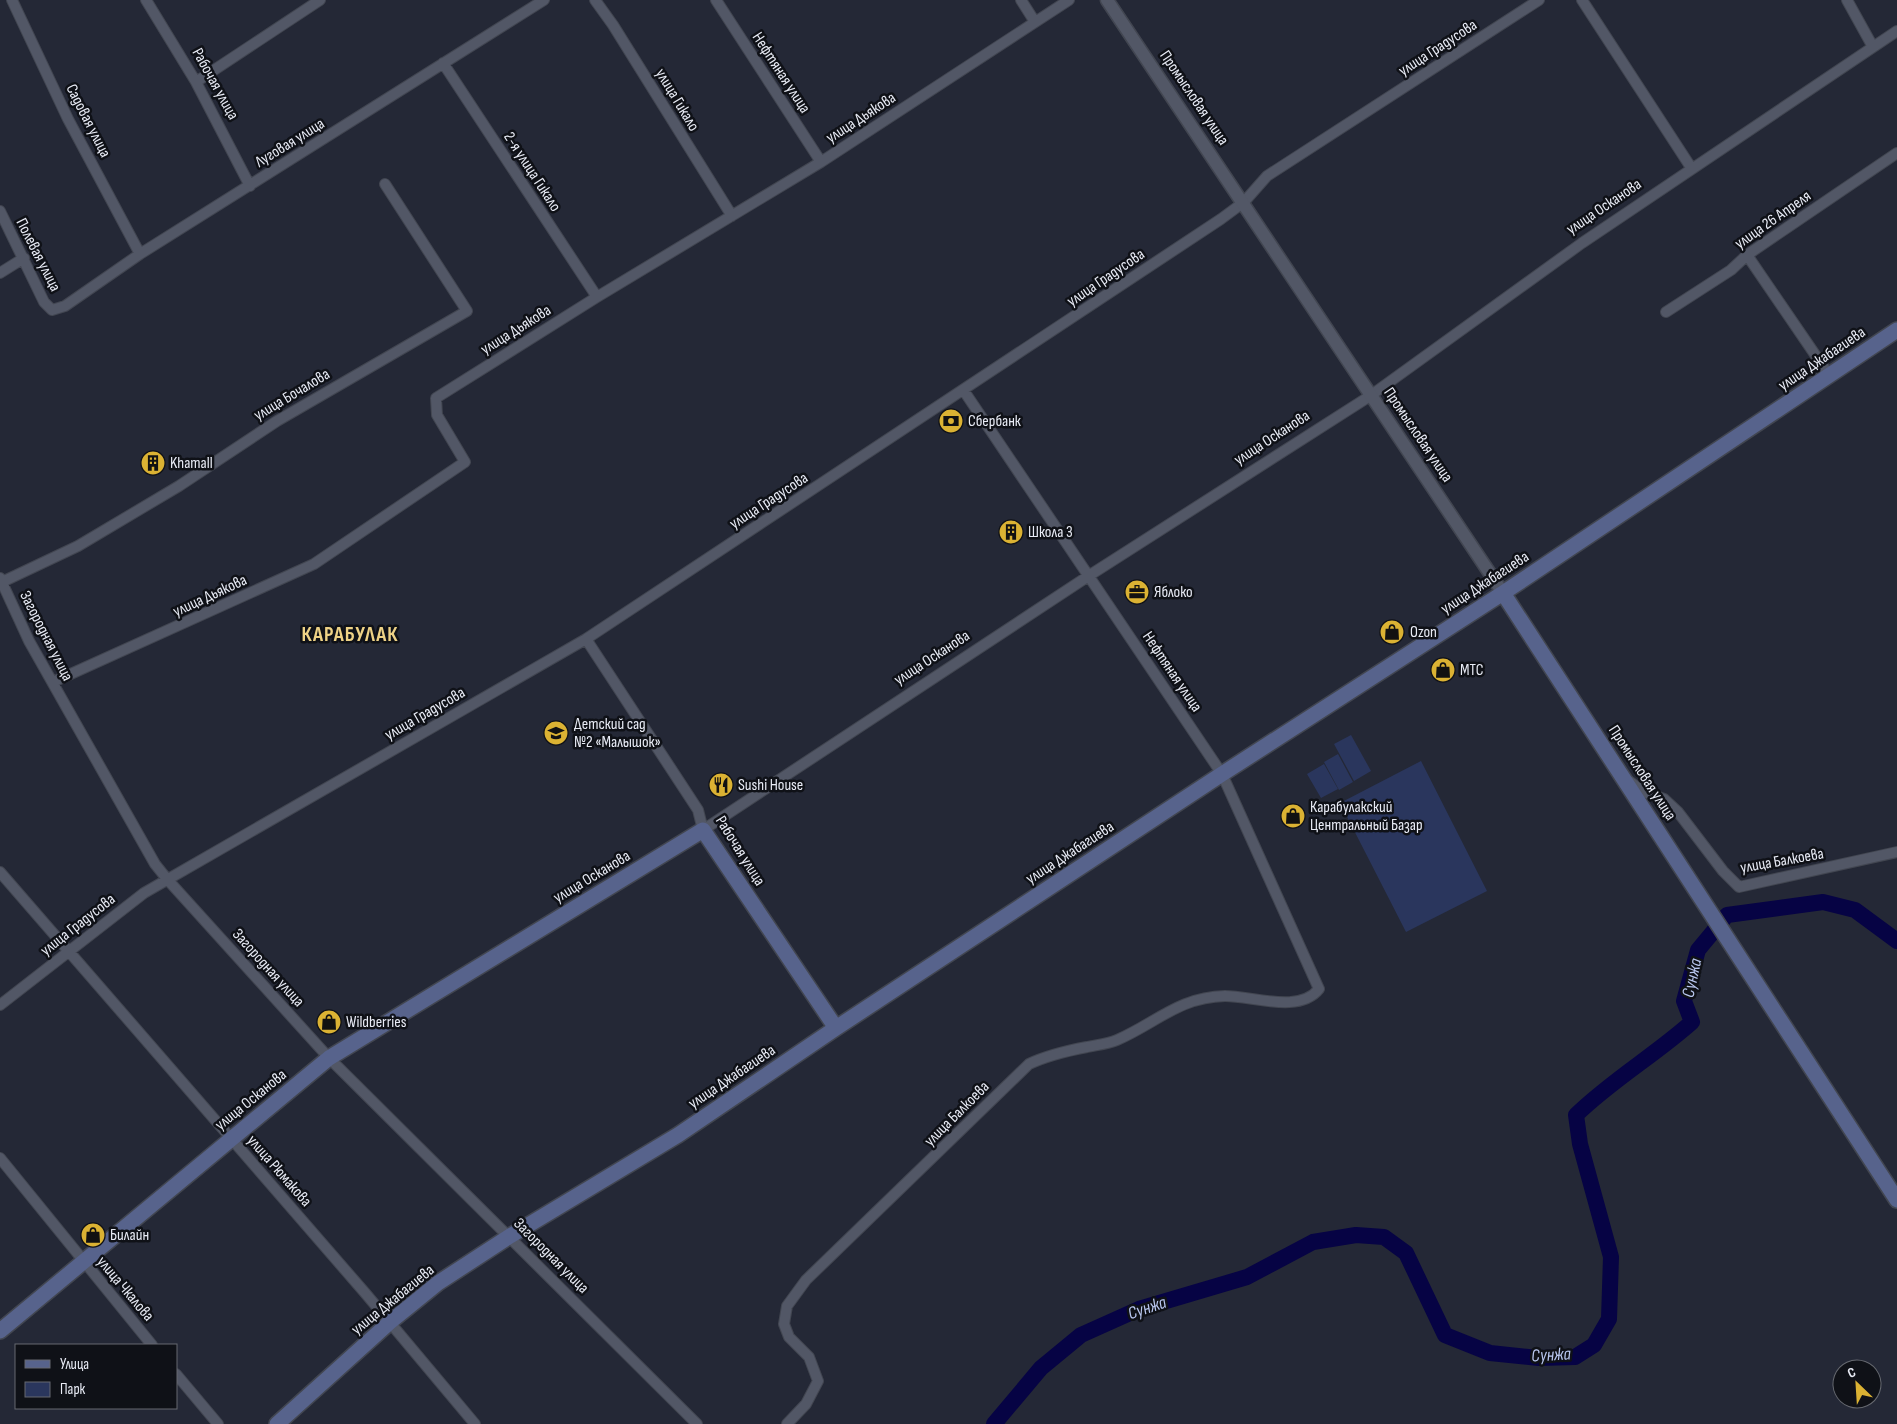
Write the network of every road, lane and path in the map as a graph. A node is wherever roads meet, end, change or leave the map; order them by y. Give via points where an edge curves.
1 (12, 0) edge
2 (146, 0) edge
3 (320, 0) edge
4 (544, 0) edge
5 (595, 0) edge
6 (716, 0) edge
7 (1021, 0) edge
8 (1069, 0) edge
9 (1107, 0) edge
10 (1539, 0) edge
11 (1582, 0) edge
12 (1847, 0) edge
13 (1036, 22) junction
14 (1897, 32) edge
15 (1873, 47) junction
16 (443, 63) junction
17 (196, 82) junction
18 (1897, 153) edge
19 (821, 162) junction
20 (1692, 169) junction
21 (385, 184) dead end
22 (250, 186) junction
23 (1244, 202) junction
24 (0, 211) edge
25 (732, 216) junction
26 (140, 254) junction
27 (1747, 255) junction
28 (24, 258) junction
29 (0, 273) edge
30 (597, 297) junction
31 (52, 310) joint
32 (1666, 312) dead end
33 (1897, 330) edge
34 (1829, 376) junction
35 (964, 391) junction
36 (1370, 396) junction
37 (1090, 575) junction
38 (1, 580) edge
39 (1503, 593) junction
40 (586, 639) junction
41 (53, 682) junction
42 (1222, 774) junction
43 (1626, 779) junction
44 (703, 830) junction
45 (1897, 852) edge
46 (0, 872) edge
47 (167, 878) junction
48 (67, 951) junction
49 (1319, 989) joint
50 (0, 1005) edge
51 (836, 1028) junction
52 (329, 1058) junction
53 (231, 1139) junction
54 (0, 1158) edge
55 (1897, 1200) edge
56 (510, 1236) junction
57 (84, 1263) junction
58 (390, 1322) junction
59 (0, 1331) edge
60 (151, 1344) edge
61 (178, 1376) edge
62 (218, 1424) edge
63 (277, 1424) edge
64 (475, 1424) edge
65 (698, 1424) edge
66 (787, 1424) edge

1 - 26 street, Садовая улица via 68,119
2 - 17 street, Рабочая улица
3 - 17 street
4 - 16 street, Луговая улица
5 - 25 street, улица Гикало
6 - 19 street, Нефтяная улица
7 - 13 street
8 - 13 street, улица Дьякова
9 - 23 street, Промысловая улица
10 - 23 street, улица Градусова via 1267,176
11 - 20 street
12 - 15 street
13 - 19 street, улица Дьякова
14 - 15 street, улица Осканова
15 - 20 street, улица Осканова
16 - 22 street, Луговая улица
16 - 30 street, 2-я улица Гикало
17 - 22 street, Рабочая улица
18 - 27 street, улица 26 Апреля
19 - 25 street, улица Дьякова
20 - 36 street, улица Осканова via 1582,243
21 - 38 street, улица Бочалова via 467,311 276,421 179,486 78,546
22 - 26 street, Луговая улица
23 - 35 street, улица Градусова
23 - 36 street, Промысловая улица
24 - 28 street, Полевая улица
25 - 30 street, улица Дьякова
26 - 31 street, Луговая улица via 65,306
27 - 32 street, улица 26 Апреля via 1731,270
27 - 34 street
28 - 29 street
28 - 31 street, Полевая улица via 44,302
30 - 41 street, улица Дьякова via 436,398 437,415 464,462 314,564
33 - 34 main road, улица Джабагиева
34 - 39 main road, улица Джабагиева
35 - 37 street, Нефтяная улица
35 - 40 street, улица Градусова
36 - 37 street, улица Осканова
36 - 39 street, Промысловая улица
37 - 42 street, Нефтяная улица
37 - 44 street, улица Осканова
38 - 41 street, Загородная улица via 29,641
39 - 42 main road, улица Джабагиева
39 - 43 main road, Промысловая улица
40 - 44 street, Рабочая улица via 698,810
40 - 47 street, улица Градусова
41 - 47 street, Загородная улица via 155,864
42 - 49 street, Нефтяная улица
42 - 51 main road, улица Джабагиева
43 - 45 street, улица Балкоева via 1644,792 1664,799 1678,812 1723,872 1739,887
43 - 55 main road, Промысловая улица
44 - 51 main road, Рабочая улица
44 - 52 main road, улица Осканова
46 - 48 street, улица Рюмакова
47 - 48 street, улица Градусова
47 - 52 street, Загородная улица
48 - 50 street, улица Градусова
48 - 53 street, улица Рюмакова
49 - 66 street, улица Балкоева via 1303,1001 1260,1001 1226,996 1190,1000 1115,1041 1046,1056 1029,1064 806,1280 787,1306 784,1324 789,1337 809,1357 818,1381 806,1404
51 - 56 main road, улица Джабагиева via 678,1136
52 - 53 main road, улица Осканова
52 - 56 street, Загородная улица
53 - 57 main road, улица Осканова
53 - 58 street, улица Рюмакова
54 - 57 street, улица Чкалова
56 - 58 main road, улица Джабагиева via 438,1283
56 - 65 street, Загородная улица
57 - 59 main road, улица Осканова
57 - 60 street, улица Чкалова
58 - 63 main road, улица Джабагиева
58 - 64 street, улица Рюмакова
61 - 62 street

